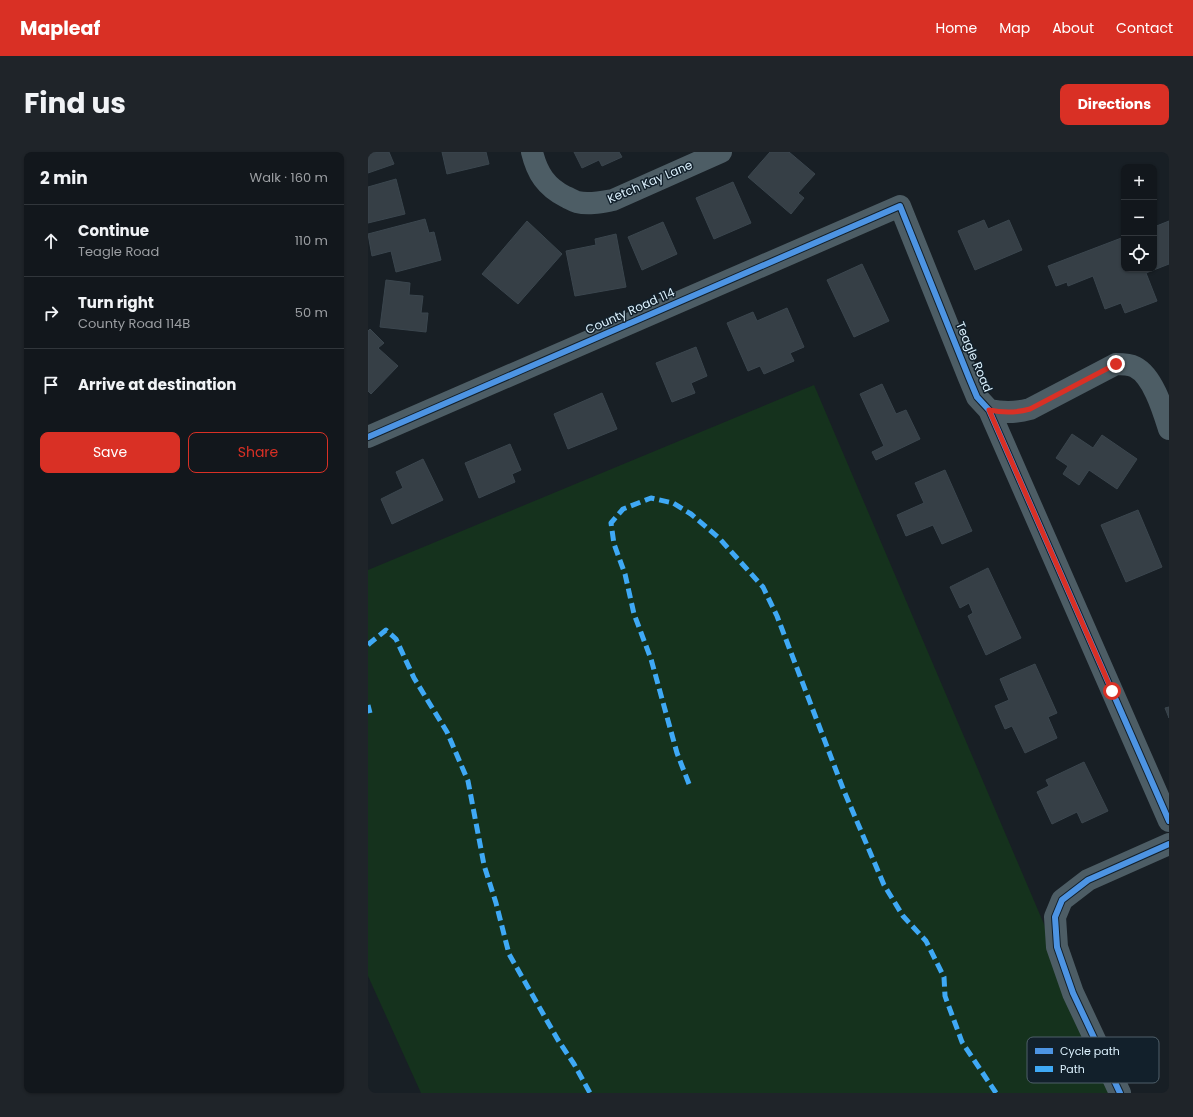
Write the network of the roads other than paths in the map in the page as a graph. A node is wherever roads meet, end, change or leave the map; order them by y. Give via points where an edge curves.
1 (532, 152) edge
2 (721, 152) edge
3 (900, 206) joint
4 (989, 410) junction
5 (1169, 429) edge
6 (368, 437) edge
7 (1169, 821) edge
8 (1169, 844) edge
9 (1094, 1037) edge
10 (1115, 1083) edge
11 (1120, 1093) edge

1 - 2 street, Ketch Kay Lane via 534,163 544,181 557,192 577,202 596,203 613,200
3 - 4 street, Teagle Road via 977,397
3 - 6 street, County Road 114
4 - 5 street via 1002,413 1030,409 1116,364 1126,365 1135,367 1150,382
4 - 7 street, Teagle Road
8 - 9 street via 1088,880 1062,900 1055,917 1057,947 1073,993
10 - 11 street

